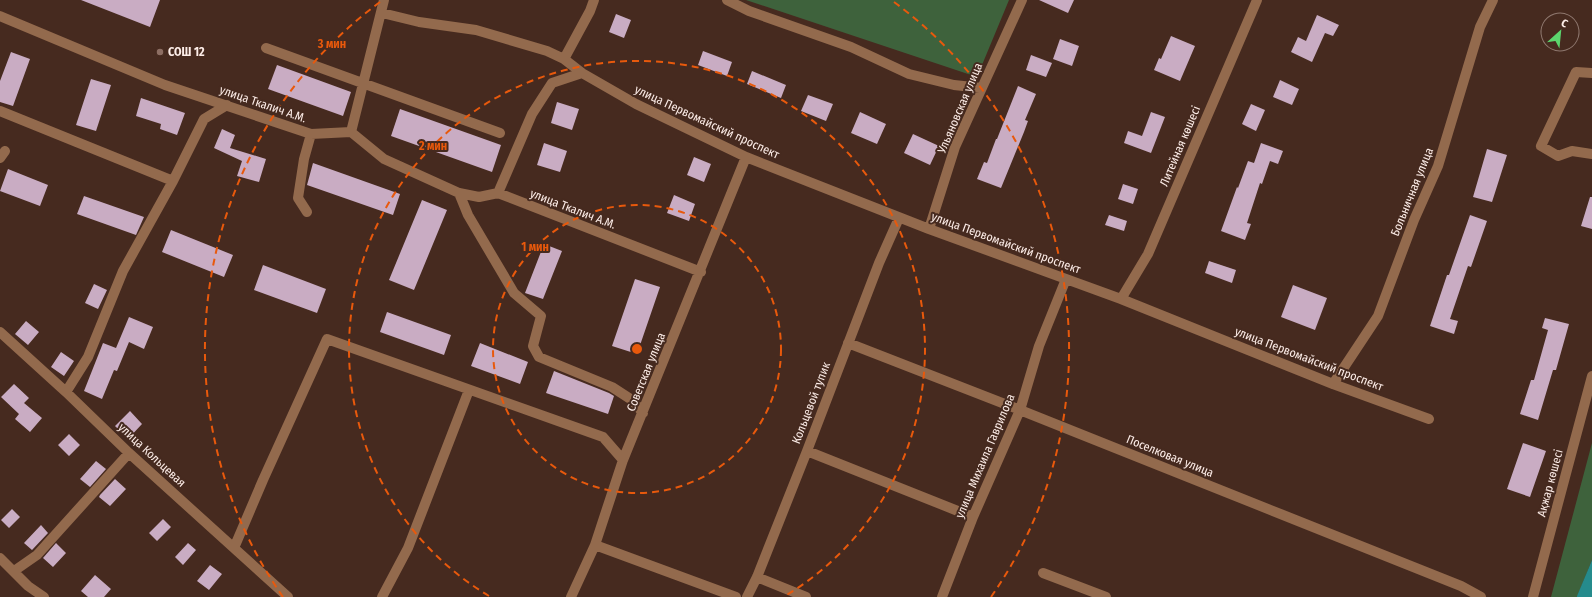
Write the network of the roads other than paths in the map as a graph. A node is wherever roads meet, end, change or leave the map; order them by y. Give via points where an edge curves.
1 (384, 0) edge
2 (594, 0) edge
3 (726, 0) edge
4 (1022, 0) edge
5 (1257, 0) edge
6 (1493, 0) edge
7 (382, 13) junction
8 (0, 16) edge
9 (266, 48) dead end
10 (564, 59) junction
11 (582, 73) junction
12 (1592, 73) edge
13 (364, 82) junction
14 (982, 88) junction
15 (227, 105) junction
16 (0, 111) edge
17 (351, 132) junction
18 (500, 133) dead end
19 (311, 134) junction
20 (1592, 154) edge
21 (746, 157) junction
22 (173, 181) junction
23 (459, 193) junction
24 (498, 193) junction
25 (307, 212) dead end
26 (899, 218) junction
27 (928, 229) junction
28 (701, 272) junction
29 (1066, 279) junction
30 (1121, 299) junction
31 (0, 332) edge
32 (848, 343) junction
33 (1592, 376) edge
34 (1333, 384) junction
35 (469, 390) junction
36 (66, 392) junction
37 (1020, 410) junction
38 (643, 413) junction
39 (1429, 419) dead end
40 (807, 451) junction
41 (129, 453) junction
42 (624, 460) junction
43 (973, 517) junction
44 (595, 545) junction
45 (234, 548) junction
46 (0, 558) edge
47 (14, 571) junction
48 (1043, 573) dead end
49 (757, 577) junction
50 (44, 597) edge
51 (288, 597) edge
52 (382, 597) edge
53 (571, 597) edge
54 (736, 597) edge
55 (747, 597) edge
56 (806, 597) edge
57 (942, 597) edge
58 (1106, 597) edge
59 (1481, 597) edge
60 (1533, 597) edge

1 - 7 street
2 - 10 street
3 - 14 street via 749,11 851,47 909,74 954,85
4 - 14 street, Ульяновская улица
5 - 30 street, Литейная көшесі via 1148,254
6 - 34 street, Больничная улица via 1480,27 1438,166 1414,220 1378,316
7 - 10 street, улица Первомайский проспект via 419,22 476,30 547,51
7 - 13 street
8 - 15 street, улица Ткалич А.М. via 165,84
9 - 13 street
10 - 11 street, улица Первомайский проспект
11 - 21 street, улица Первомайский проспект via 636,104
11 - 24 street via 552,83 532,114
12 - 20 street via 1576,72 1541,146 1558,156 1572,151
13 - 17 street
13 - 18 street
14 - 27 street, Ульяновская улица via 955,147
15 - 19 street, улица Ткалич А.М.
15 - 22 street via 204,119
16 - 22 street
17 - 19 street, улица Ткалич А.М.
17 - 23 street via 384,159
19 - 25 street via 298,198
21 - 26 street, улица Первомайский проспект
21 - 28 street, Советская улица
22 - 36 street via 123,270 88,357
23 - 24 street via 479,197
23 - 38 street via 468,216 514,293 541,316 534,346 539,357 612,387 632,400
24 - 28 street, улица Ткалич А.М.
26 - 27 street, улица Первомайский проспект
26 - 32 street, Кольцевой тупик
27 - 29 street, улица Первомайский проспект
28 - 38 street, Советская улица
29 - 30 street, улица Первомайский проспект
29 - 37 street, улица Михаила Гаврилова via 1039,346
30 - 34 street, улица Первомайский проспект
31 - 36 street, улица Кольцевая
32 - 37 street, Поселковая улица
32 - 40 street, Кольцевой тупик
33 - 60 street, Ақжар көшесі
34 - 39 street, улица Первомайский проспект
35 - 42 street via 603,437
35 - 45 street via 327,339
35 - 52 street via 408,548
36 - 41 street, улица Кольцевая
37 - 43 street, улица Михаила Гаврилова
37 - 59 street, Поселковая улица via 1453,583
38 - 42 street, Советская улица
40 - 43 street
40 - 49 street, Кольцевой тупик
41 - 45 street, улица Кольцевая
41 - 47 street via 37,555
42 - 44 street, Советская улица
43 - 57 street, улица Михаила Гаврилова
44 - 53 street, Советская улица
44 - 54 street
45 - 51 street, улица Кольцевая
46 - 47 street
47 - 50 street via 28,586
48 - 58 street
49 - 55 street, Кольцевой тупик
49 - 56 street

